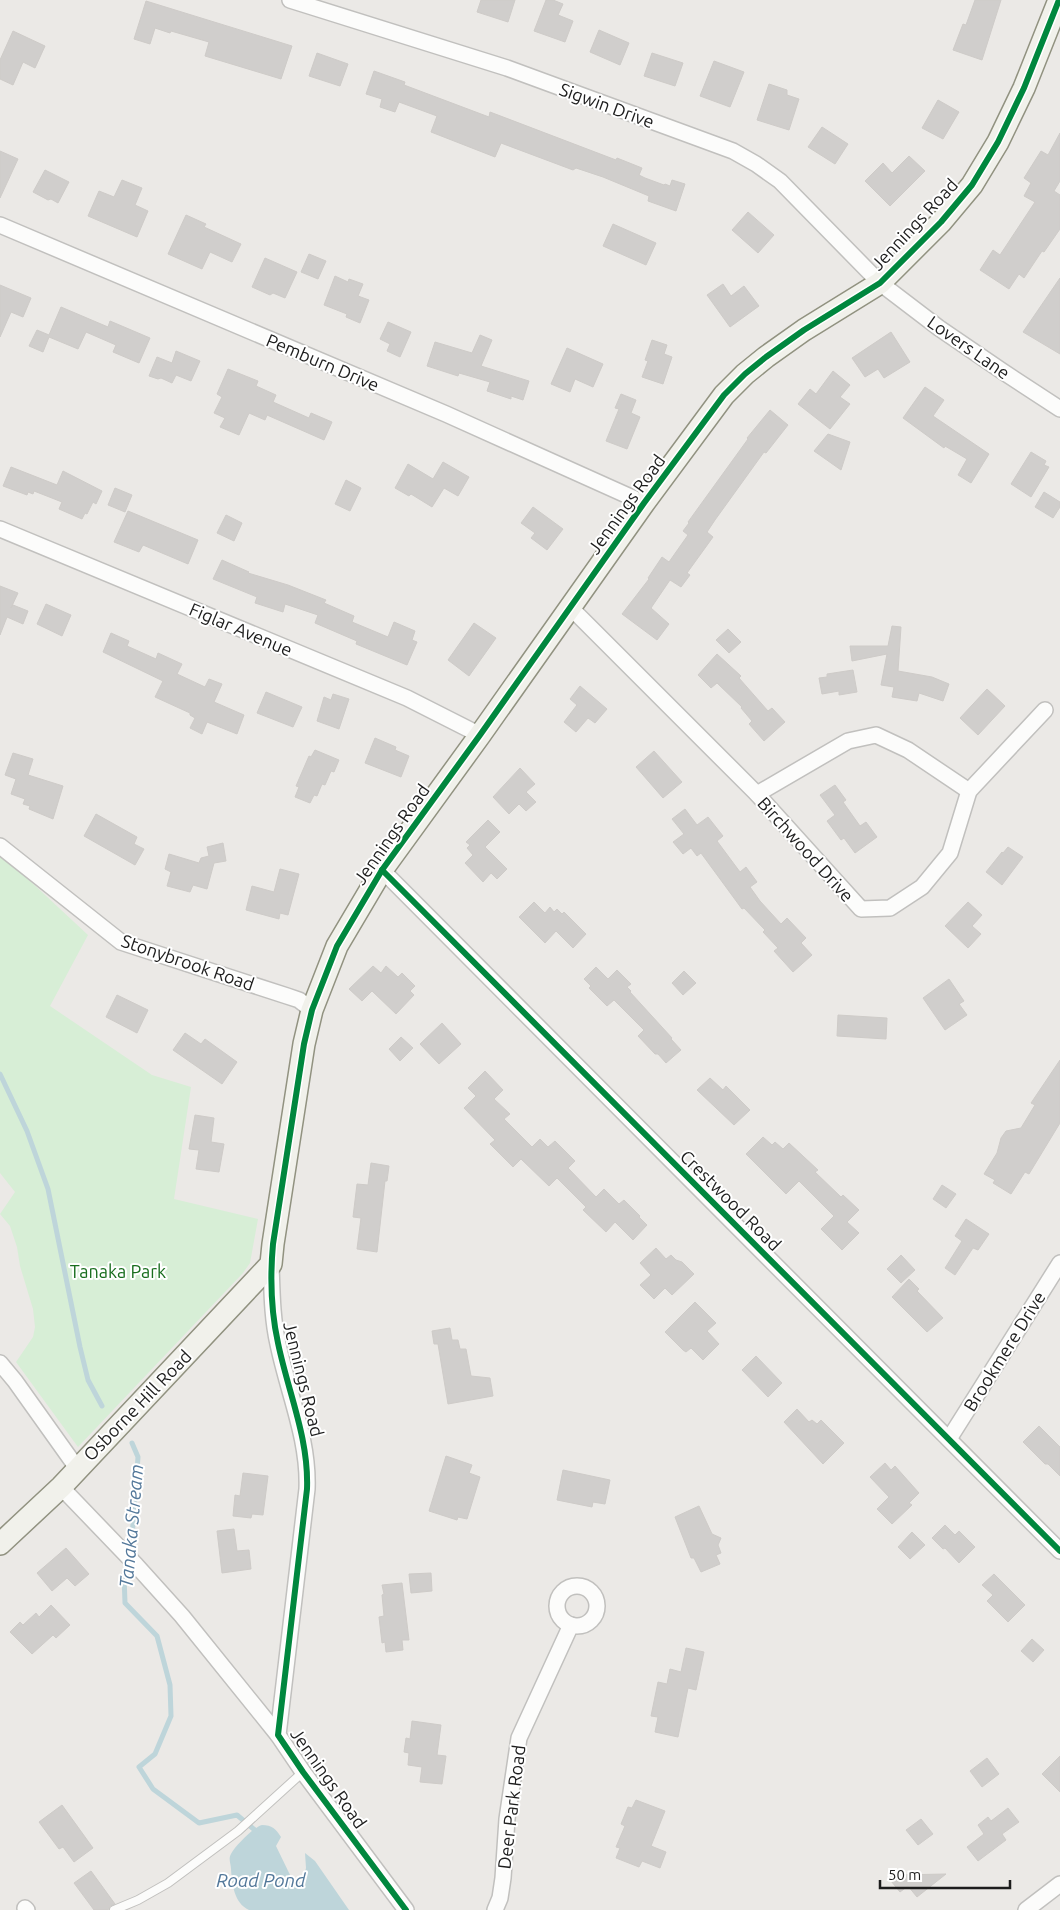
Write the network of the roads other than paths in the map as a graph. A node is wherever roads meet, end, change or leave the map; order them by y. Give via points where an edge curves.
1 (290, 0) edge
2 (1059, 0) edge
3 (0, 225) edge
4 (880, 283) junction
5 (1060, 408) edge
6 (644, 503) junction
7 (0, 529) edge
8 (570, 607) junction
9 (1045, 710) dead end
10 (480, 735) junction
11 (969, 791) junction
12 (757, 794) junction
13 (0, 846) edge
14 (382, 870) junction
15 (312, 1010) junction
16 (1060, 1263) edge
17 (271, 1264) junction
18 (0, 1362) edge
19 (948, 1440) junction
20 (77, 1468) junction
21 (61, 1487) junction
22 (0, 1544) edge
23 (1060, 1550) edge
24 (571, 1624) dead end
25 (278, 1735) junction
26 (303, 1772) junction
27 (1060, 1884) edge
28 (114, 1910) edge
29 (406, 1910) edge
30 (495, 1910) edge
31 (1026, 1910) edge

1 - 4 street, Sigwin Drive via 507,68 733,151 780,181
2 - 4 street, Jennings Road via 1002,135 972,185 941,222
3 - 6 street, Pemburn Drive via 446,414
4 - 5 street, Lovers Lane via 939,328
4 - 6 street, Jennings Road via 804,330 745,374 724,395
6 - 8 street, Jennings Road
7 - 10 street, Figlar Avenue via 407,698
8 - 10 street, Jennings Road
8 - 12 street, Birchwood Drive
9 - 11 street, Birchwood Drive
10 - 14 street, Jennings Road
11 - 12 street via 908,750 876,736 848,741
11 - 12 street, Birchwood Drive via 950,853 922,887 890,908 861,909
13 - 15 street, Stonybrook Road via 121,942 299,1000
14 - 15 street, Jennings Road via 337,946
14 - 19 street, Crestwood Road
15 - 17 street, Jennings Road
16 - 19 street, Brookmere Drive
17 - 20 street, Osborne Hill Road
17 - 25 street, Jennings Road via 272,1314 308,1469
18 - 20 street
19 - 23 street, Crestwood Road
20 - 21 street, Osborne Hill Road
21 - 22 street, Osborne Hill Road
21 - 25 street via 182,1616
24 - 30 street, Deer Park Road via 519,1738 507,1819 503,1878
25 - 26 street, Jennings Road
26 - 28 lane via 240,1830 168,1883
26 - 29 street, Jennings Road
27 - 31 street

